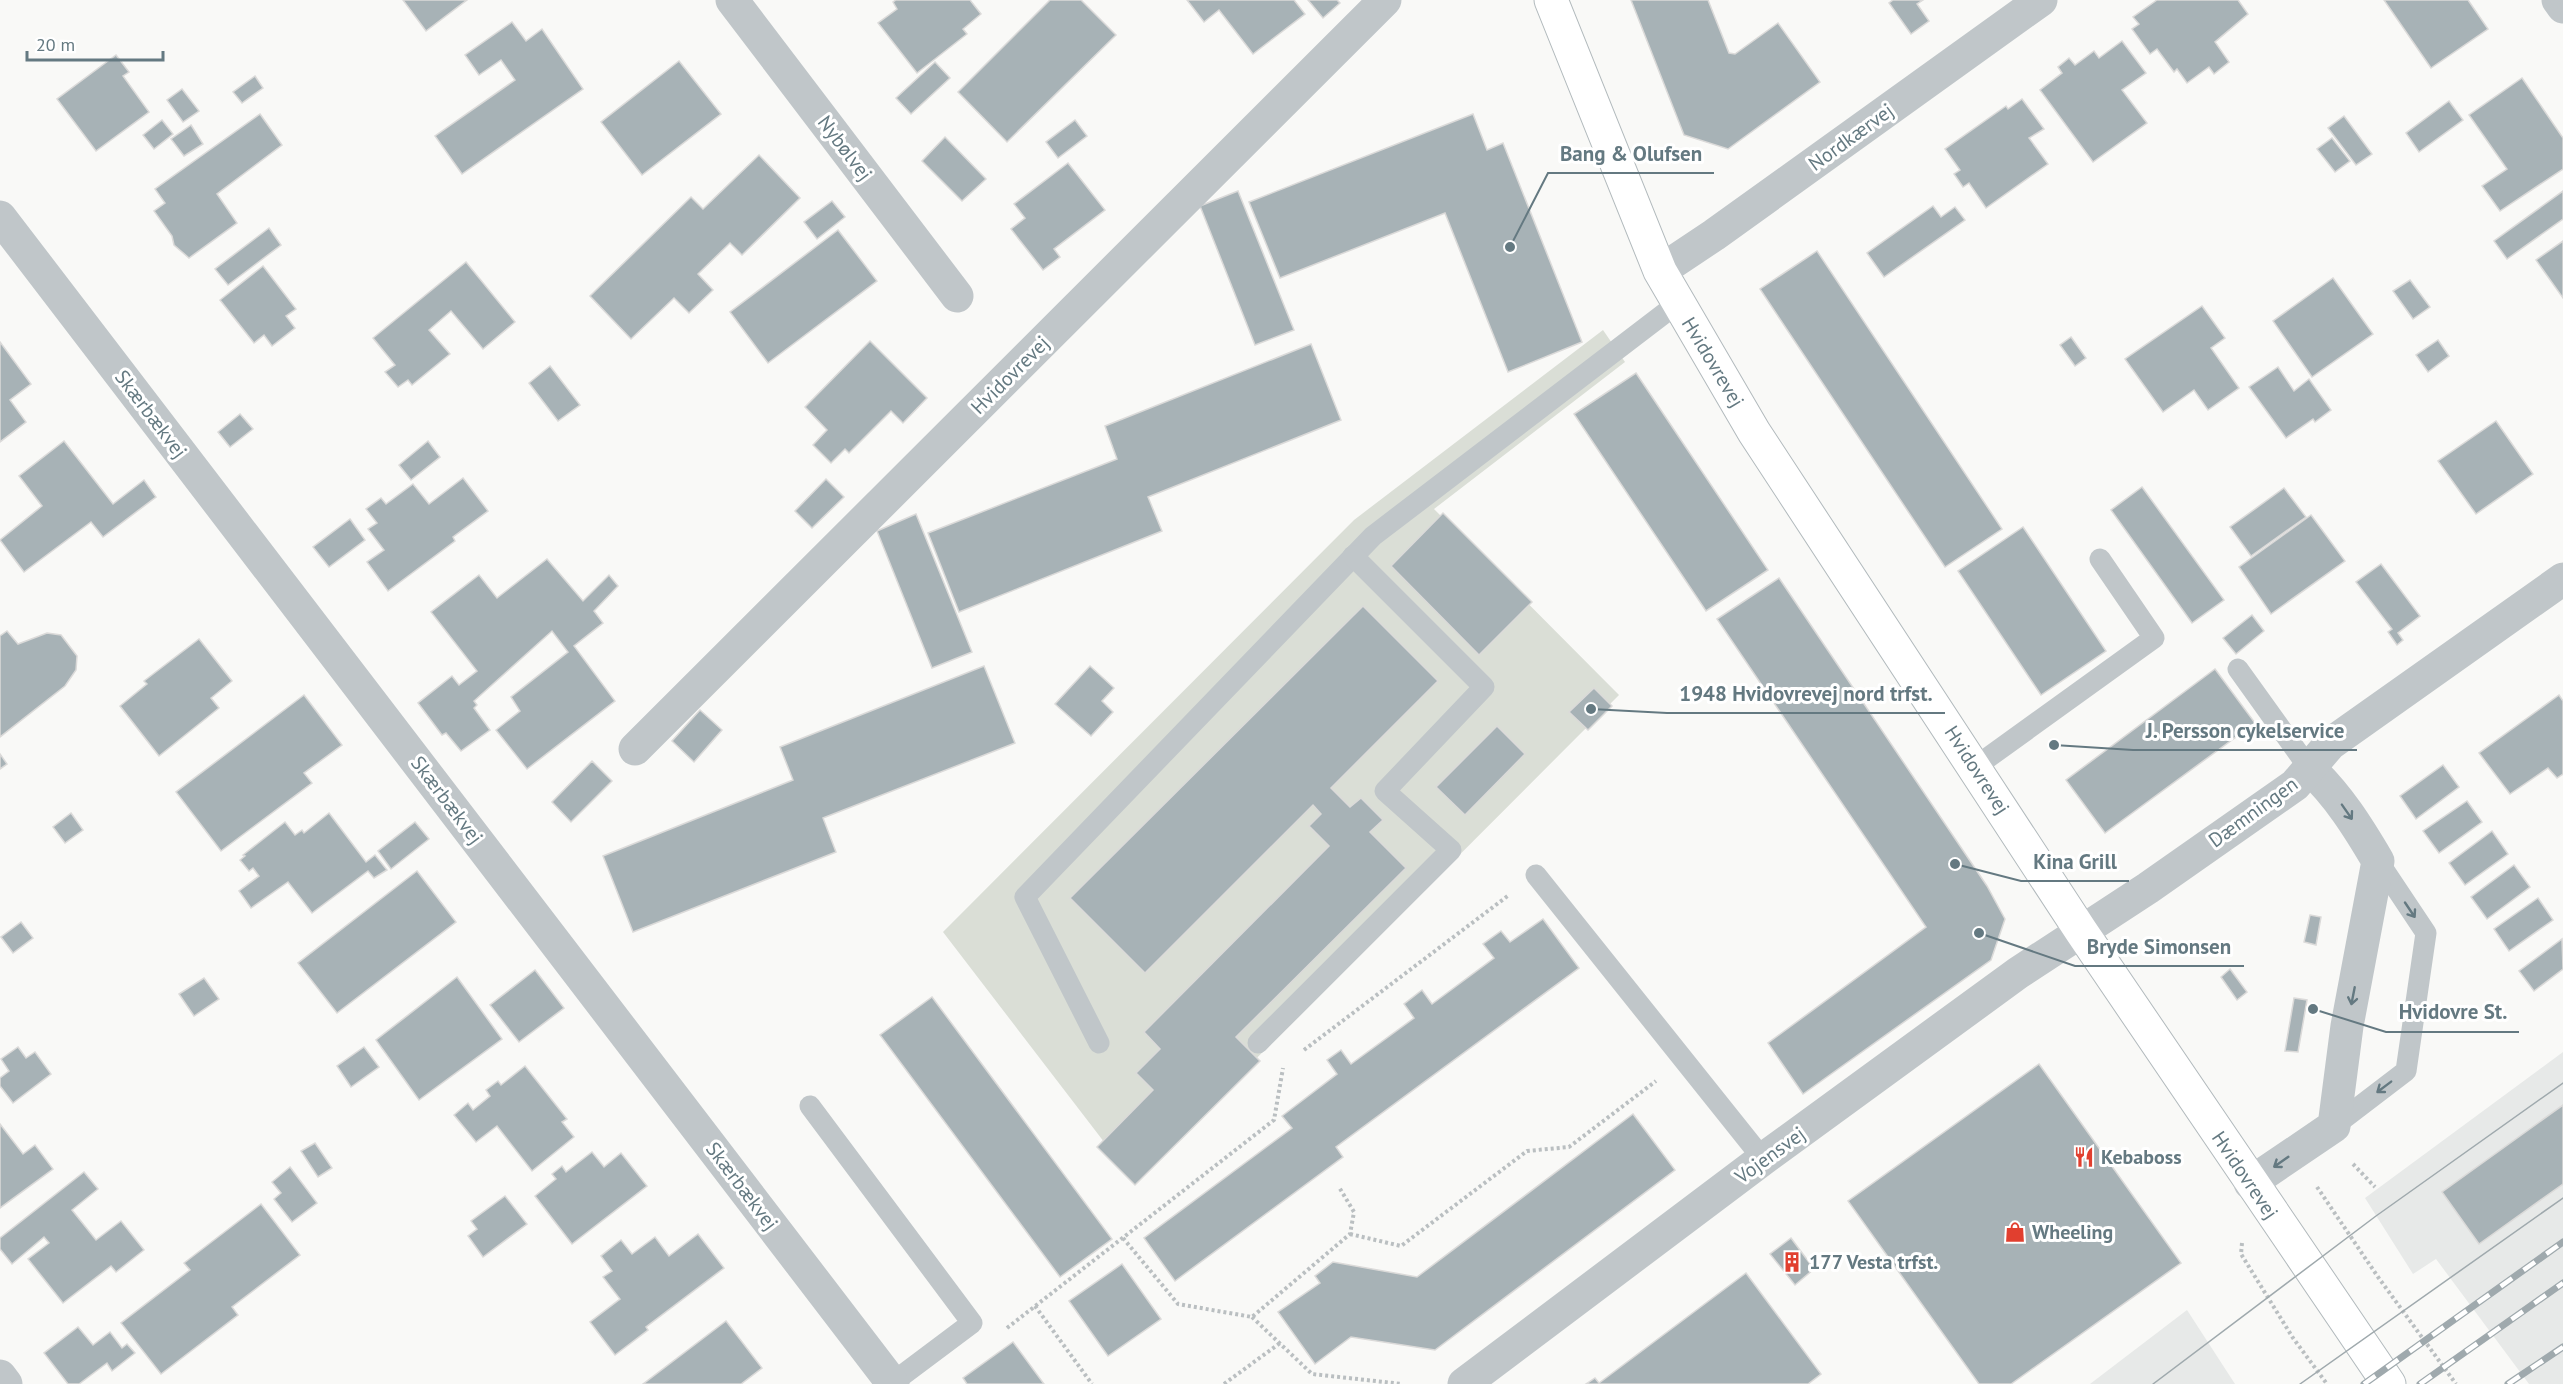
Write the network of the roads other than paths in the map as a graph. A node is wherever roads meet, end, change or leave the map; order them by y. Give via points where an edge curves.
1 (732, 0) edge
2 (1384, 0) edge
3 (1551, 0) edge
4 (2041, 0) edge
5 (2558, 0) edge
6 (2563, 7) edge
7 (0, 217) edge
8 (1659, 271) junction
9 (957, 296) dead end
10 (1678, 303) junction
11 (1353, 556) junction
12 (2100, 559) dead end
13 (2563, 579) edge
14 (2238, 669) dead end
15 (635, 749) dead end
16 (1975, 767) junction
17 (2309, 768) junction
18 (2378, 861) junction
19 (1536, 875) road end
20 (2081, 931) junction
21 (1099, 1043) dead end
22 (1258, 1043) dead end
23 (810, 1106) dead end
24 (2334, 1126) junction
25 (1763, 1159) junction
26 (2250, 1183) junction
27 (0, 1376) edge
28 (892, 1383) edge
29 (6, 1384) edge
30 (1464, 1384) edge
31 (2388, 1384) edge

1 - 9 street, Nybølvej
2 - 15 street, Hvidovrevej
3 - 8 street, Hvidovrevej
4 - 8 street, Nordkærvej
5 - 6 street
7 - 28 street, Skærbækvej
8 - 10 street, Hvidovrevej
10 - 11 lane via 1373,536
10 - 16 street, Hvidovrevej via 1754,432
11 - 21 lane via 1024,897
11 - 22 lane via 1484,687 1385,791 1451,850
12 - 16 lane via 2154,638
13 - 17 street, Dæmningen via 2330,744
14 - 17 lane
16 - 20 street, Hvidovrevej
17 -> 18 street via 2331,789
17 - 20 street, Dæmningen via 2295,785
18 -> 24 street via 2347,1026
18 -> 24 lane via 2426,933 2406,1071
19 - 25 lane
20 - 25 street, Vojensvej
20 - 26 street, Hvidovrevej
23 - 28 lane via 972,1323
24 -> 26 street
25 - 30 street, Vojensvej
26 - 31 street, Hvidovrevej
27 - 29 street

